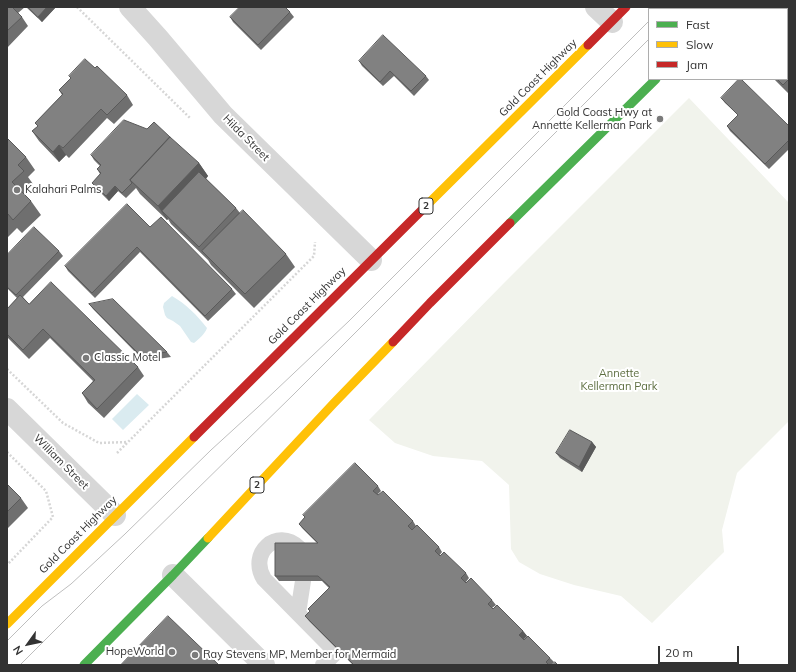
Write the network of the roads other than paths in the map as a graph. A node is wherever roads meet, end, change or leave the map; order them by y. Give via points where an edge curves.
1 (130, 7) edge
2 (596, 7) edge
3 (619, 14) edge
4 (655, 80) edge
5 (371, 260) junction
6 (7, 409) edge
7 (115, 515) junction
8 (299, 548) edge
9 (173, 575) junction
10 (303, 581) edge
11 (298, 613) junction
12 (7, 624) edge
13 (84, 665) edge
14 (264, 665) edge
15 (323, 665) edge

1 - 5 street, Hilda Street via 223,115
2 - 3 street
3 - 5 highway, Gold Coast Highway / 2
4 - 9 highway, 2 via 430,303
5 - 7 highway, Gold Coast Highway / 2
6 - 7 street, William Street
7 - 12 highway, Gold Coast Highway / 2
8 - 11 lane via 283,540 275,542 268,545 259,558 264,579
9 - 13 highway, 2
9 - 14 street
10 - 11 lane
11 - 15 lane via 336,652

